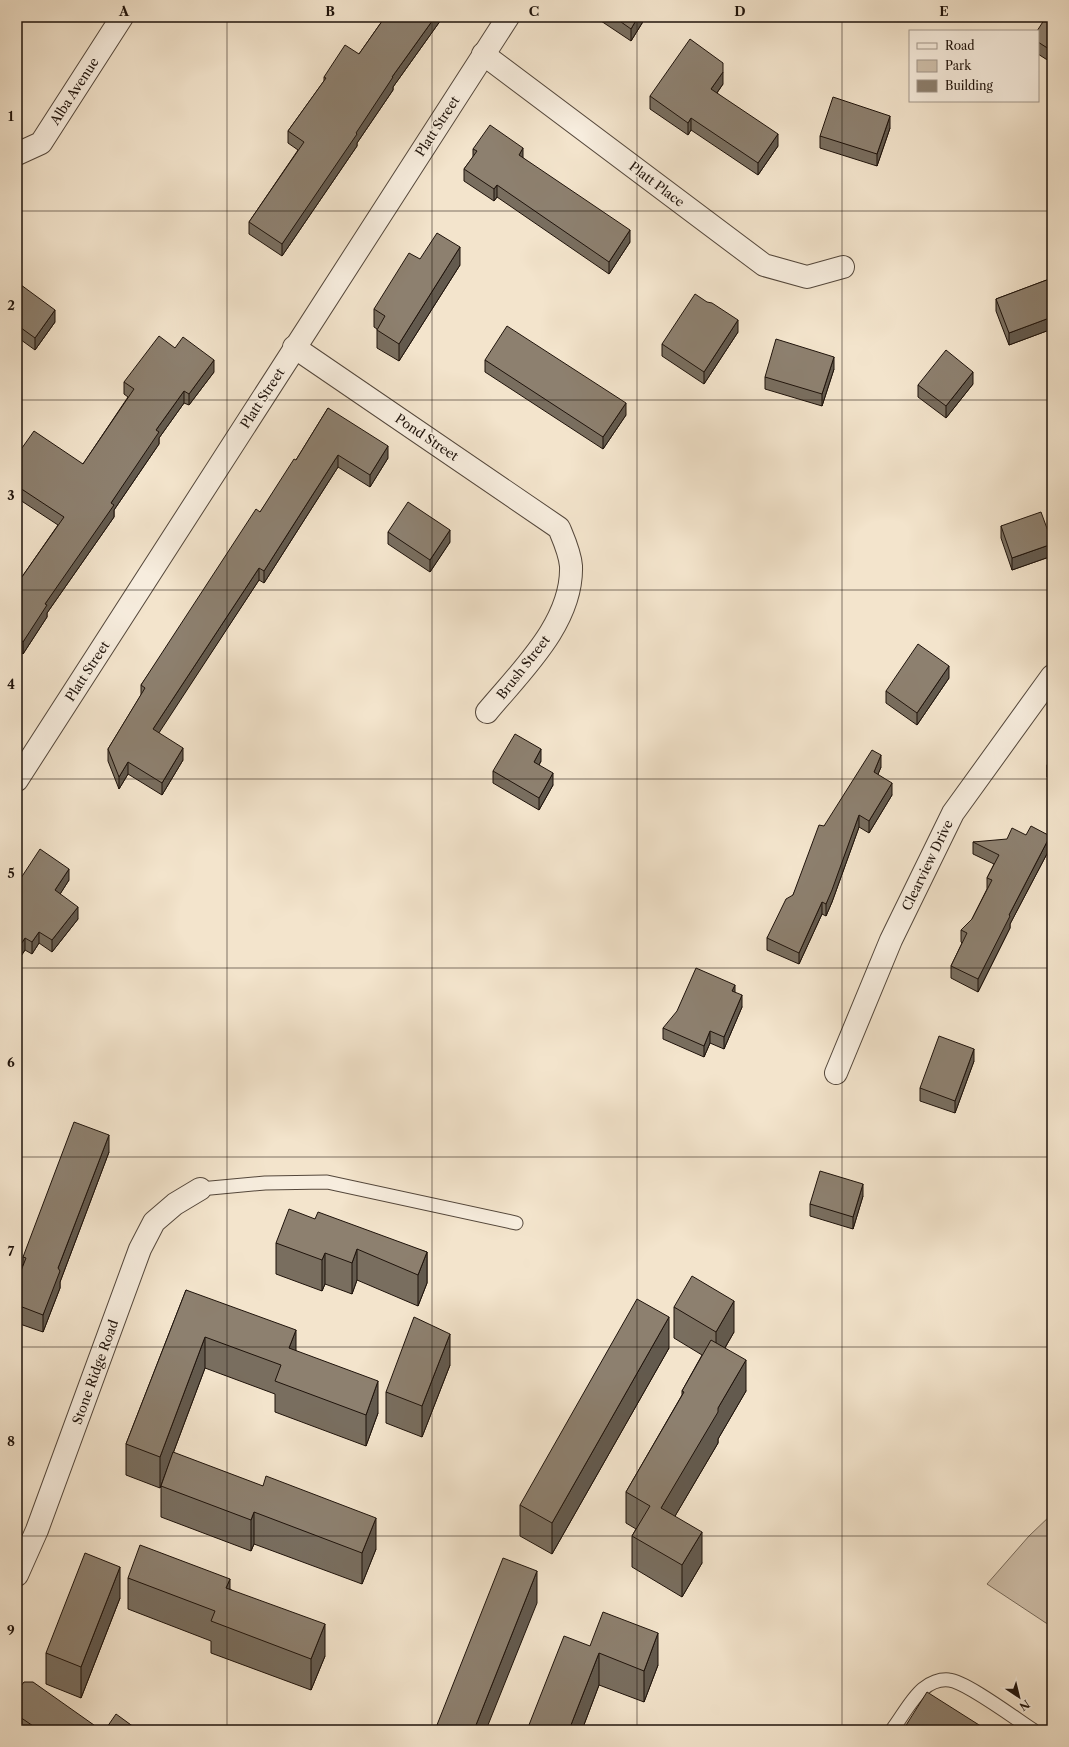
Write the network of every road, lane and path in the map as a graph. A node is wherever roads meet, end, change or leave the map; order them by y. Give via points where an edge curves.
1 (122, 17) edge
2 (508, 17) edge
3 (483, 54) junction
4 (17, 154) edge
5 (843, 266) dead end
6 (294, 347) junction
7 (559, 528) joint
8 (1052, 676) edge
9 (487, 712) dead end
10 (17, 780) edge
11 (836, 1073) dead end
12 (200, 1189) joint
13 (516, 1223) dead end
14 (17, 1575) edge
15 (892, 1730) edge
16 (1033, 1730) edge

1 - 4 street, Alba Avenue via 41,143
2 - 3 street, Platt Street
3 - 5 street, Platt Place via 764,265 807,277
3 - 6 street, Platt Street
6 - 7 street, Pond Street
6 - 10 street, Platt Street
7 - 9 street, Brush Street via 568,550 571,567 567,594 557,621 544,644
8 - 11 street, Clearview Drive via 953,813 891,940
12 - 13 lane via 265,1183 327,1182
12 - 14 street, Stone Ridge Road via 175,1204 154,1222 140,1250 37,1530
15 - 16 lane via 918,1693 942,1680 950,1680 968,1688

